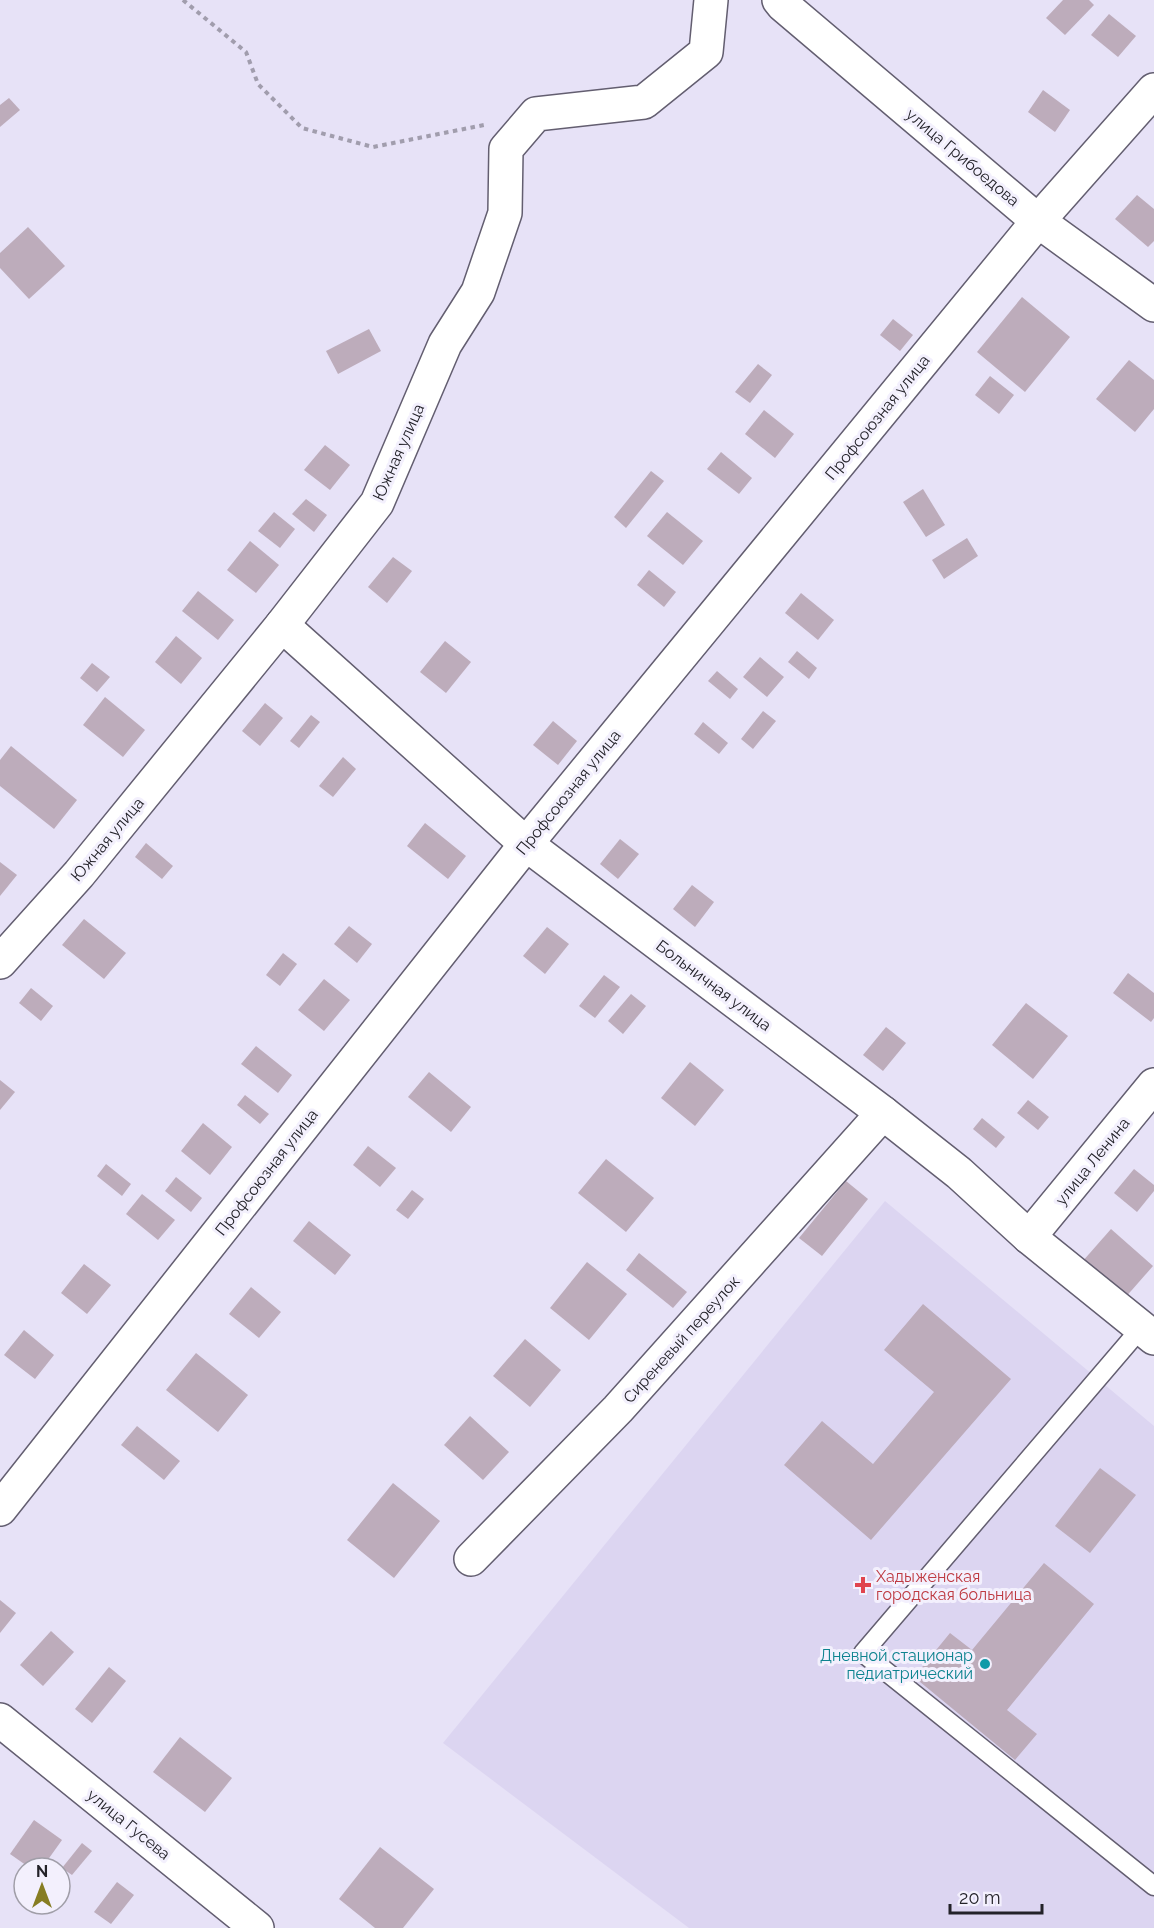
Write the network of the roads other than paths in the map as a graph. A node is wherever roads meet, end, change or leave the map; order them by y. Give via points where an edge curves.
1 (711, 0) edge
2 (782, 2) edge
3 (1154, 90) edge
4 (1038, 221) junction
5 (1154, 305) edge
6 (282, 625) junction
7 (526, 844) junction
8 (0, 962) edge
9 (1154, 1085) edge
10 (884, 1113) junction
11 (1029, 1237) junction
12 (1148, 1333) edge
13 (0, 1509) edge
14 (471, 1559) dead end
15 (0, 1720) edge
16 (1154, 1886) edge
17 (257, 1928) edge

1 - 6 street, Южная улица via 706,52 644,102 536,114 506,148 505,213 478,292 445,344 376,503
2 - 4 street, улица Грибоедова
3 - 4 street, Профсоюзная улица
4 - 5 street, улица Грибоедова
4 - 7 street, Профсоюзная улица
6 - 7 street, Больничная улица
6 - 8 street, Южная улица via 79,874
7 - 10 street, Больничная улица
7 - 13 street, Профсоюзная улица
9 - 11 street, улица Ленина
10 - 11 street, Больничная улица via 959,1173
10 - 14 street, Сиреневый переулок via 618,1409
11 - 12 street, Больничная улица
12 - 16 lane via 863,1653
15 - 17 street, улица Гусева

